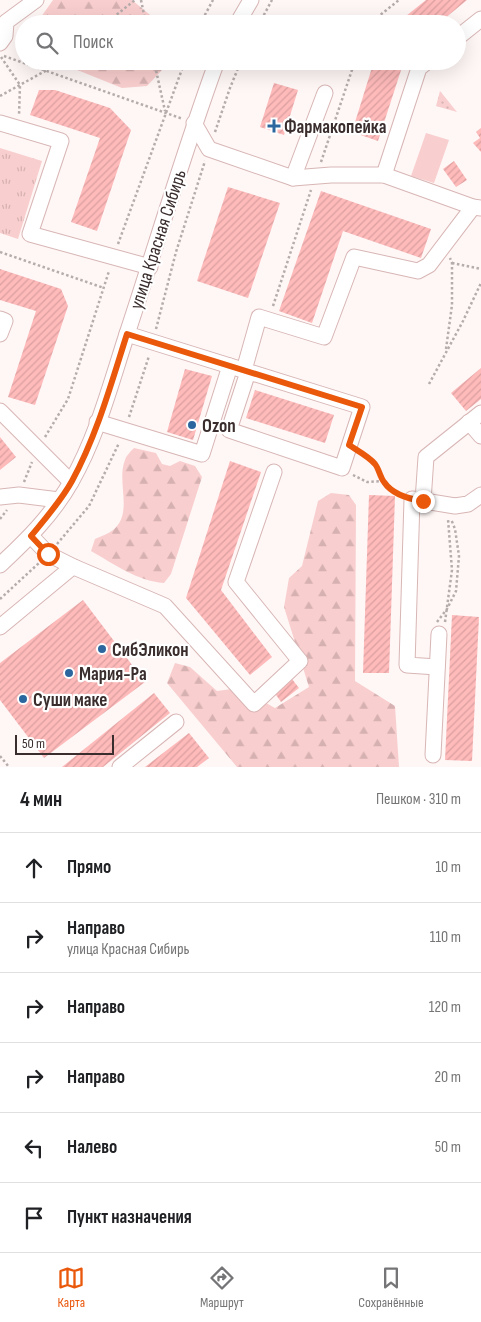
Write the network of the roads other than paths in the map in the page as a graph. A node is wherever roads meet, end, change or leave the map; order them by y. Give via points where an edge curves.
1 (36, 0) edge
2 (251, 0) edge
3 (15, 15) edge
4 (16, 15) edge
5 (242, 15) edge
6 (481, 19) edge
7 (466, 31) edge
8 (0, 43) edge
9 (214, 70) edge
10 (418, 70) edge
11 (324, 93) dead end
12 (0, 123) edge
13 (194, 123) junction
14 (384, 175) junction
15 (293, 178) junction
16 (477, 208) edge
17 (150, 267) junction
18 (0, 319) edge
19 (0, 334) edge
20 (127, 334) junction
21 (240, 369) junction
22 (0, 411) edge
23 (481, 412) edge
24 (97, 422) junction
25 (469, 422) junction
26 (481, 436) edge
27 (274, 472) dead end
28 (71, 482) junction
29 (481, 495) edge
30 (0, 497) edge
31 (59, 500) junction
32 (417, 500) junction
33 (31, 536) junction
34 (0, 565) edge
35 (74, 567) junction
36 (0, 628) edge
37 (436, 634) road end
38 (437, 667) junction
39 (176, 722) dead end
40 (433, 755) dead end
41 (120, 767) edge

1 - 4 street
2 - 5 street
3 - 8 street via 6,22 5,36
6 - 7 street
9 - 13 street, улица Красная Сибирь
10 - 14 street
11 - 15 street
12 - 17 street via 61,141 30,234
13 - 15 street via 209,149
13 - 17 street, улица Красная Сибирь
14 - 15 street
14 - 16 street
16 - 21 street via 429,265 418,271 354,257 324,337 259,317
17 - 20 street, улица Красная Сибирь
18 - 19 street via 5,321
20 - 21 street
20 - 24 street, улица Красная Сибирь
21 - 21 street via 229,430 342,468 362,407
21 - 24 street via 202,454
22 - 28 street
23 - 25 street
24 - 28 street, улица Красная Сибирь
25 - 26 street
25 - 32 street via 426,457
27 - 35 street via 236,582 300,661 254,704 165,606
28 - 31 street, улица Красная Сибирь
29 - 32 street via 468,504 446,505
30 - 31 street via 19,495
31 - 33 street, улица Красная Сибирь
32 - 38 street via 407,664
33 - 34 street, улица Красная Сибирь
33 - 35 street via 48,554
35 - 36 street
37 - 38 street
38 - 40 street
39 - 41 street

